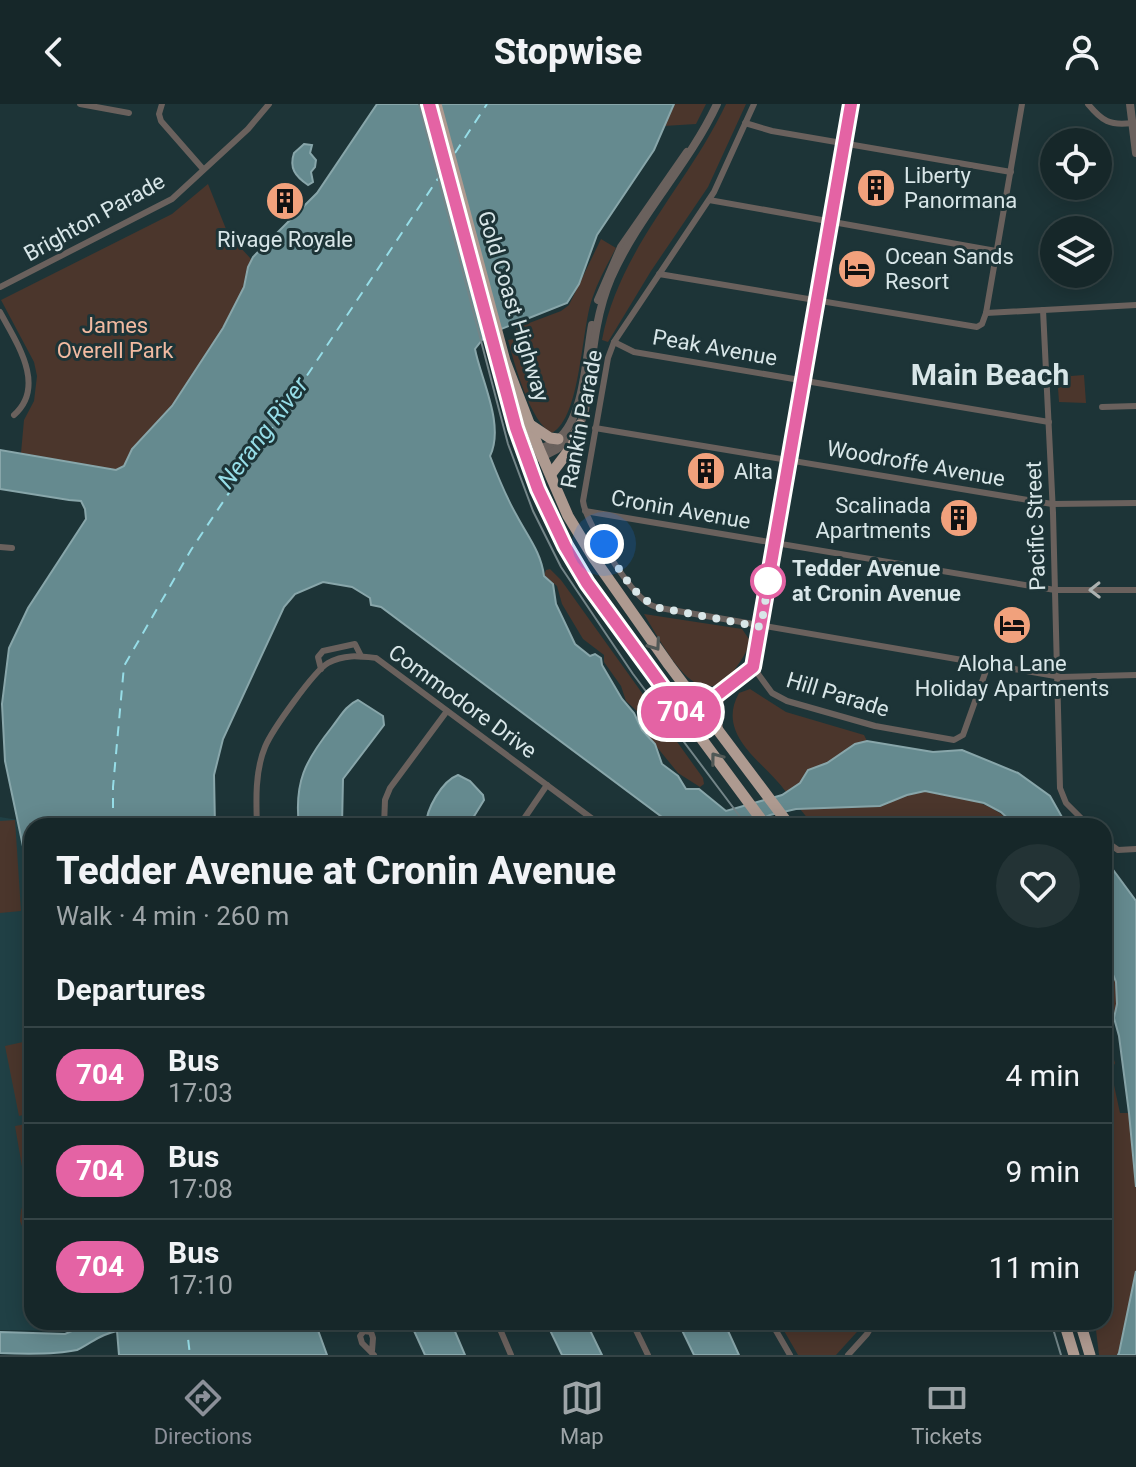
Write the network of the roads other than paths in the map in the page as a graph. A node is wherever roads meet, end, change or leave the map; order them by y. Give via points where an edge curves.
1 (80, 104) edge
2 (162, 104) edge
3 (269, 104) edge
4 (429, 104) edge
5 (436, 104) edge
6 (717, 104) edge
7 (754, 104) edge
8 (851, 104) edge
9 (1022, 104) edge
10 (1088, 104) edge
11 (1130, 104) edge
12 (129, 113) dead end
13 (745, 123) junction
14 (1132, 123) junction
15 (696, 143) junction
16 (843, 144) junction
17 (1136, 153) edge
18 (203, 169) junction
19 (1011, 172) junction
20 (709, 200) junction
21 (830, 222) junction
22 (996, 251) junction
23 (659, 274) junction
24 (0, 287) edge
25 (817, 301) junction
26 (1136, 305) edge
27 (1043, 310) junction
28 (0, 312) edge
29 (986, 313) junction
30 (614, 342) junction
31 (497, 344) junction
32 (803, 381) junction
33 (1136, 406) edge
34 (1102, 407) dead end
35 (14, 415) dead end
36 (1049, 422) junction
37 (529, 424) junction
38 (580, 425) junction
39 (595, 428) junction
40 (558, 439) junction
41 (541, 454) junction
42 (526, 460) junction
43 (790, 460) junction
44 (551, 474) junction
45 (1136, 503) edge
46 (1052, 504) junction
47 (585, 511) junction
48 (775, 543) junction
49 (0, 547) edge
50 (12, 548) dead end
51 (1055, 590) junction
52 (1136, 590) edge
53 (761, 627) junction
54 (361, 656) junction
55 (988, 665) junction
56 (753, 667) junction
57 (321, 669) junction
58 (1136, 675) edge
59 (1057, 676) junction
60 (680, 680) junction
61 (725, 689) junction
62 (701, 709) junction
63 (447, 711) junction
64 (722, 736) junction
65 (547, 785) junction
66 (257, 818) edge
67 (384, 818) edge
68 (524, 818) edge
69 (591, 818) edge
70 (760, 818) edge
71 (784, 818) edge
72 (1081, 818) edge
73 (1112, 846) edge
74 (1136, 849) edge
75 (500, 1330) edge
76 (636, 1330) edge
77 (776, 1330) edge
78 (869, 1330) edge
79 (1066, 1330) edge
80 (1082, 1330) edge
81 (511, 1355) edge
82 (648, 1355) edge
83 (790, 1355) edge
84 (848, 1355) edge
85 (1074, 1355) edge
86 (1090, 1355) edge

1 - 12 street
2 - 18 street via 161,121
3 - 18 street, Brighton Parade
4 - 31 highway, Gold Coast Highway
5 - 31 highway, Gold Coast Highway
6 - 15 street
7 - 13 street, Rankin Parade
8 - 16 street
9 - 19 street
10 - 14 street via 1109,124
11 - 14 street
13 - 16 street
13 - 20 street, Rankin Parade
14 - 17 street
15 - 38 street via 610,280
15 - 40 street via 610,266 593,320 578,405
16 - 19 street
16 - 21 street
18 - 24 street, Brighton Parade via 159,207
19 - 22 street
20 - 21 street
20 - 23 street, Rankin Parade
21 - 22 street
21 - 25 street
22 - 29 street
23 - 25 street
23 - 30 street, Rankin Parade
25 - 29 street via 971,328 982,324
25 - 32 street
26 - 27 street
27 - 29 street
27 - 36 street, Pacific Street
28 - 35 street via 29,375 26,398
30 - 32 street, Peak Avenue via 629,351
30 - 39 street, Rankin Parade
31 - 37 highway, Gold Coast Highway
31 - 42 highway, Gold Coast Highway
32 - 36 street, Peak Avenue
32 - 43 street
33 - 34 street
36 - 46 street, Pacific Street
37 - 40 highway
37 - 41 highway, Gold Coast Highway
38 - 41 street via 562,447
38 - 44 highway via 573,445
39 - 43 street, Woodroffe Avenue
39 - 47 street, Rankin Parade
40 - 41 street
41 - 42 street
41 - 44 highway, Gold Coast Highway
70 -> 42 highway, Gold Coast Highway via 587,583
43 - 46 street, Woodroffe Avenue
43 - 48 street
44 -> 60 highway, Gold Coast Highway via 593,557
45 - 46 street, Woodroffe Avenue
46 - 51 street, Pacific Street
47 - 48 street, Cronin Avenue
47 - 53 street, Rankin Parade via 632,588 648,603
48 - 51 street, Cronin Avenue
48 - 53 street
49 - 50 street
52 -> 51 street, Cronin Avenue
51 - 59 street, Pacific Street
53 - 55 street
53 - 56 street
54 - 57 street, Commodore Drive via 349,655
54 - 57 street via 355,644 323,651 318,657
54 - 63 street, Commodore Drive via 376,658
55 - 56 street, Hill Parade via 966,727 954,740 872,725 779,697
55 - 59 street
56 - 61 street
57 - 66 street via 266,746 257,783
58 - 59 street
59 - 72 street, Pacific Street via 1060,788
60 - 61 street via 704,692
60 - 62 highway, Gold Coast Highway
61 - 62 street
61 - 64 street via 718,709
62 - 64 highway, Gold Coast Highway
63 - 65 street, Commodore Drive
63 - 67 street via 390,788
64 - 71 highway, Gold Coast Highway
65 - 68 street
65 - 69 street, Commodore Drive
73 - 74 street
75 - 81 street
76 - 82 street
77 - 83 street
78 - 84 street
79 - 85 highway
80 - 86 highway

